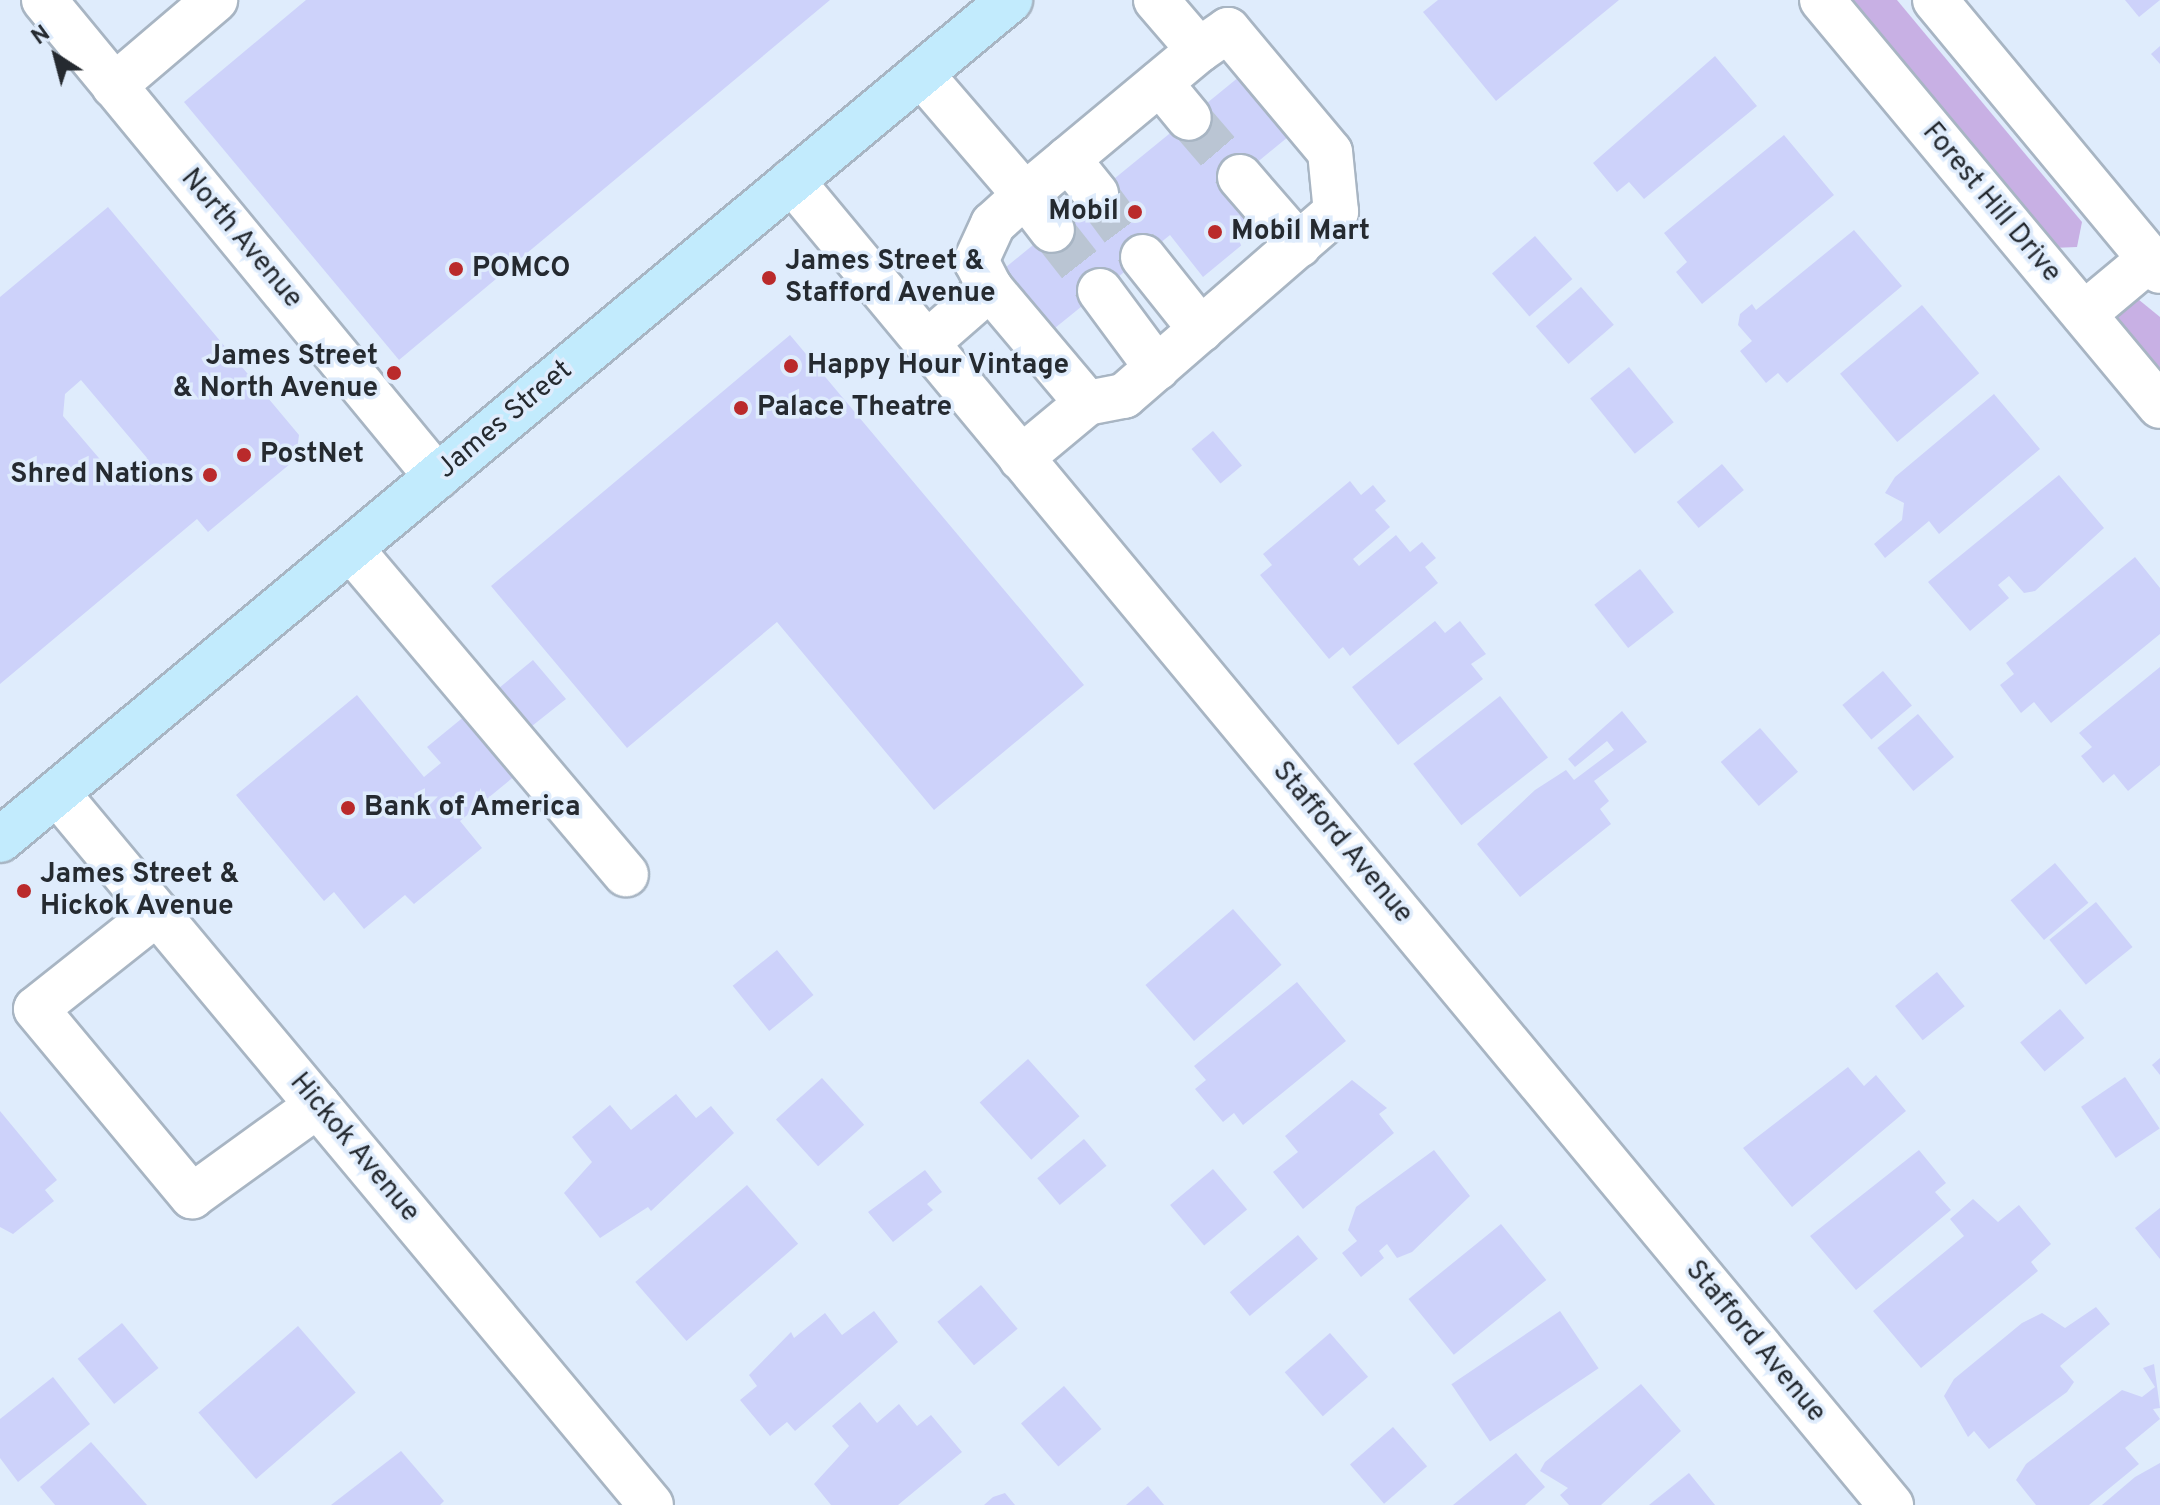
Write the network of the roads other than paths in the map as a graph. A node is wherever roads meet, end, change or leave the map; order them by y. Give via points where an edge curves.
1 (44, 0) edge
2 (215, 0) edge
3 (1010, 0) edge
4 (1156, 0) edge
5 (1822, 0) edge
6 (1935, 0) edge
7 (1199, 50) junction
8 (921, 74) junction
9 (1160, 83) junction
10 (114, 86) junction
11 (1189, 118) tunnel mouth
12 (1068, 159) junction
13 (1240, 177) tunnel mouth
14 (792, 181) junction
15 (1096, 194) tunnel mouth
16 (1025, 195) junction
17 (1052, 230) tunnel mouth
18 (1299, 245) junction
19 (1143, 257) tunnel mouth
20 (2155, 265) edge
21 (990, 288) junction
22 (1100, 291) tunnel mouth
23 (2084, 314) junction
24 (1201, 330) junction
25 (927, 343) junction
26 (1157, 368) junction
27 (1087, 403) junction
28 (2160, 406) edge
29 (1021, 458) junction
30 (437, 477) junction
31 (351, 549) junction
32 (57, 793) junction
33 (0, 840) edge
34 (626, 874) dead end
35 (157, 913) junction
36 (318, 1105) junction
37 (651, 1505) edge
38 (1891, 1505) edge

1 - 10 street, North Avenue
2 - 10 street
3 - 8 main road, James Street
4 - 7 street
5 - 23 street, Forest Hill Drive
6 - 20 street
7 - 9 street
7 - 18 street via 1228,30 1330,152 1336,212
8 - 14 main road, James Street
8 - 16 street
9 - 11 street
9 - 12 street
10 - 30 street, North Avenue
12 - 15 street
12 - 16 street
13 - 18 street
14 - 25 street, Stafford Avenue
14 - 30 main road, James Street
16 - 17 street
16 - 21 street via 993,224 976,261
18 - 24 street
19 - 24 street
20 - 23 street
21 - 25 street
21 - 27 street
22 - 26 street
23 - 28 street, Forest Hill Drive
24 - 26 street
25 - 29 street, Stafford Avenue
26 - 27 street via 1124,396
27 - 29 street
29 - 38 street, Stafford Avenue
30 - 31 main road, James Street
31 - 32 main road, James Street
31 - 34 street
32 - 33 main road, James Street
32 - 35 street, Hickok Avenue
35 - 36 street, Hickok Avenue
35 - 36 street via 36,1009 192,1196
36 - 37 street, Hickok Avenue

